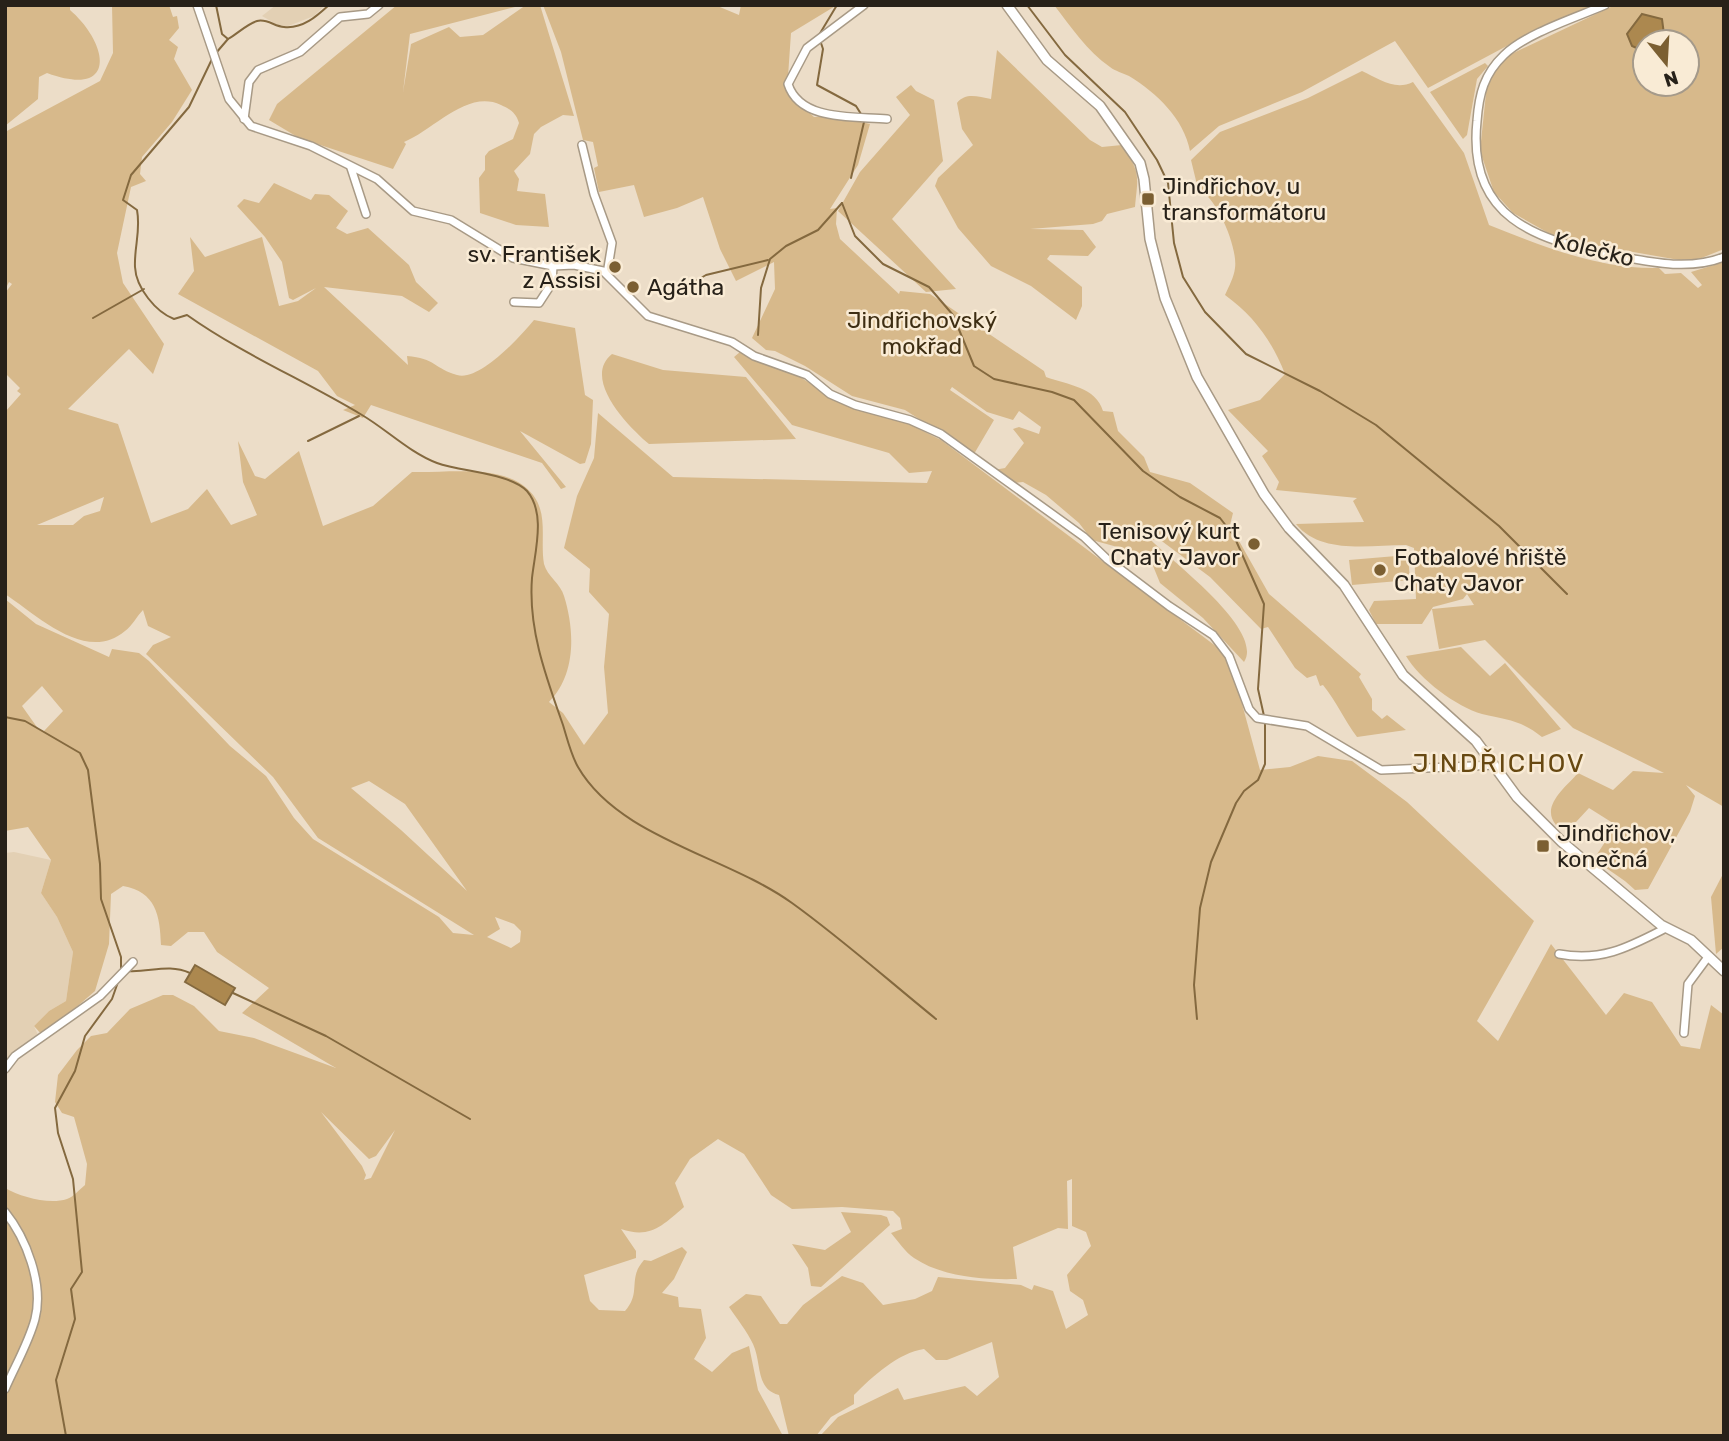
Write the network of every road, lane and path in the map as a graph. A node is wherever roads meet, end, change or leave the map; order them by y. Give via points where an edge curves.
1 (197, 5) edge
2 (379, 5) edge
3 (864, 5) edge
4 (1007, 5) edge
5 (1605, 5) edge
6 (244, 119) junction
7 (887, 119) dead end
8 (582, 145) dead end
9 (350, 168) junction
10 (366, 214) dead end
11 (1724, 257) edge
12 (554, 266) junction
13 (607, 274) junction
14 (514, 302) dead end
15 (1496, 765) junction
16 (1666, 928) junction
17 (1559, 954) dead end
18 (1708, 957) junction
19 (133, 962) dead end
20 (1724, 971) edge
21 (1684, 1033) dead end
22 (5, 1069) edge
23 (5, 1212) edge
24 (5, 1389) edge

1 - 6 street via 229,99
2 - 6 street via 368,14 340,17 300,52 258,70 249,82
3 - 7 street via 803,53 788,84 793,95 816,114
4 - 15 street via 1047,60 1100,106 1140,163 1154,261 1165,298 1197,377 1264,495 1344,585 1404,675
5 - 11 street, Kolečko via 1525,41 1494,66 1481,89 1477,120 1474,150 1481,177 1507,216 1556,243 1661,264
6 - 9 street via 251,126 311,146
8 - 13 street via 612,243
9 - 10 street
9 - 12 street via 377,179 413,211 451,220 513,258
12 - 13 street via 593,267
12 - 14 street via 552,283 539,303
13 - 15 street via 648,316 732,342 754,356 807,375 830,394 910,419 941,434 1213,635 1229,656 1256,718 1307,726 1381,770
15 - 16 street via 1517,797 1562,842
16 - 17 street via 1611,955
16 - 18 street via 1691,940
18 - 20 street
18 - 21 street via 1688,984
19 - 22 street via 100,996 15,1056
23 - 24 street via 17,1227 36,1286 36,1317

